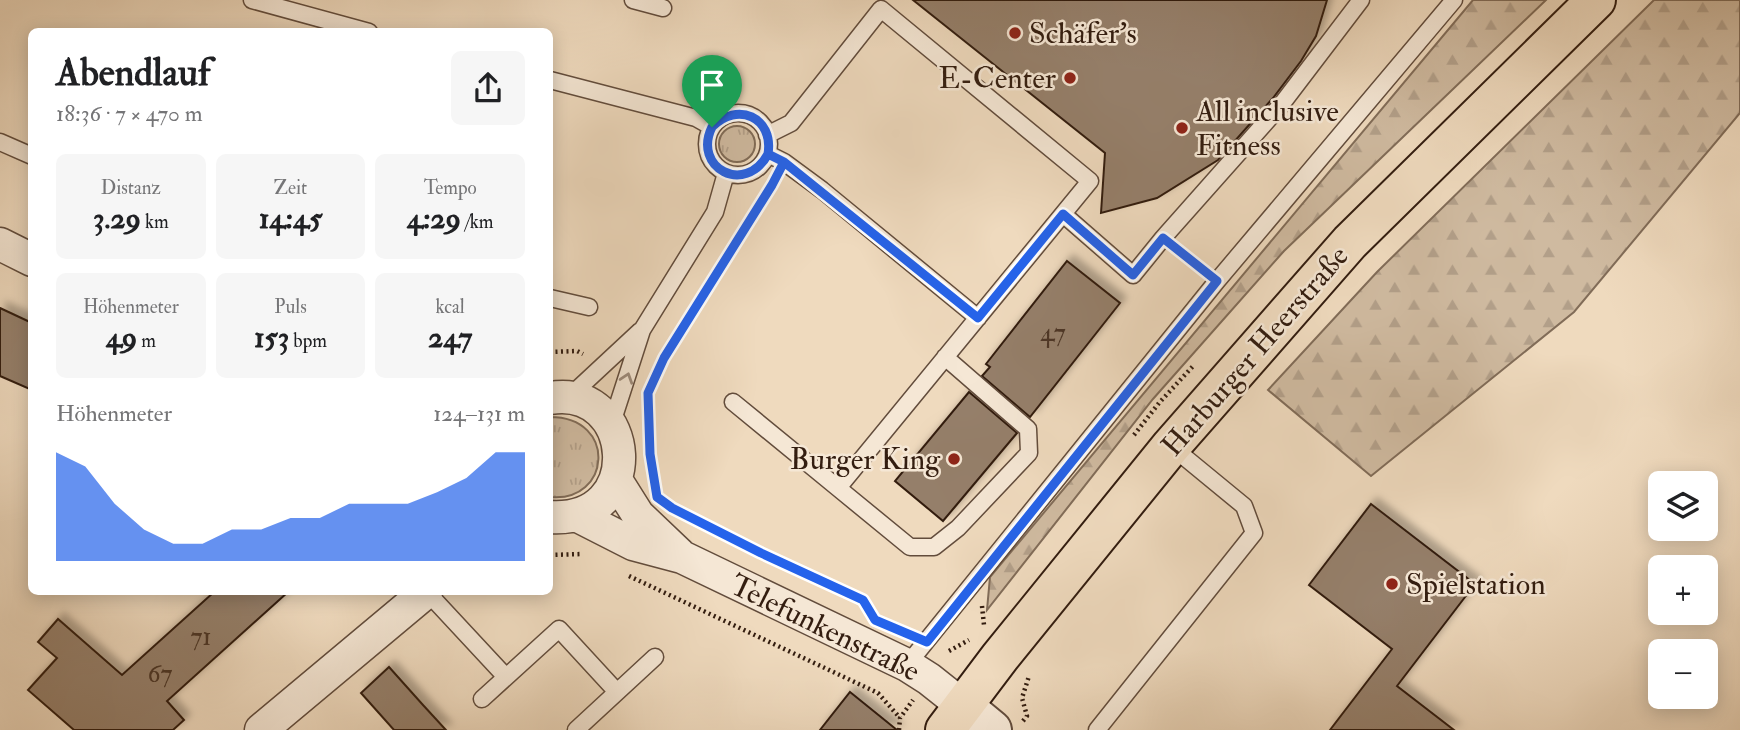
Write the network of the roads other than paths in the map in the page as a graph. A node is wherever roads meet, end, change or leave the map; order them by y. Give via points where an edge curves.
1 (252, 0) edge
2 (633, 0) edge
3 (1361, 0) edge
4 (1454, 0) edge
5 (1596, 0) edge
6 (663, 8) dead end
7 (354, 28) edge
8 (553, 81) edge
9 (712, 127) junction
10 (767, 135) junction
11 (0, 142) edge
12 (28, 154) edge
13 (768, 154) junction
14 (726, 173) junction
15 (1063, 214) junction
16 (0, 244) edge
17 (28, 258) edge
18 (553, 299) edge
19 (589, 307) dead end
20 (978, 318) junction
21 (642, 330) junction
22 (945, 357) junction
23 (559, 398) edge
24 (733, 402) dead end
25 (611, 426) junction
26 (1171, 446) junction
27 (616, 480) junction
28 (838, 488) junction
29 (564, 517) edge
30 (682, 557) junction
31 (422, 595) edge
32 (429, 595) edge
33 (917, 654) junction
34 (655, 657) dead end
35 (506, 677) junction
36 (617, 692) junction
37 (482, 699) dead end
38 (954, 718) edge
39 (1010, 723) edge
40 (261, 730) edge
41 (576, 730) edge
42 (1097, 730) edge

1 - 7 lane
2 - 6 lane
3 - 15 lane via 1280,105 1133,275
4 - 33 lane via 1217,281
5 - 26 main road, Harburger Heerstraße via 1350,242
8 - 9 lane via 696,118
9 - 10 lane via 719,119 739,113 758,121
9 - 14 lane via 708,153
10 - 13 lane
10 - 15 lane via 791,123 881,9 1090,181
11 - 12 lane
13 - 14 lane via 746,175
13 - 20 lane via 784,162
14 - 21 lane via 715,212
15 - 20 lane
16 - 17 street
18 - 19 lane
20 - 22 lane
21 - 23 lane via 603,367
25 -> 21 lane
22 - 28 lane
22 - 28 lane via 1028,429 1028,453 958,528 934,547 911,547
23 - 25 street via 585,402
24 - 28 lane
25 - 27 street via 620,462
26 - 38 main road, Harburger Heerstraße
26 - 42 lane via 1244,506 1254,533
27 - 29 street, Telefunkenstraße via 594,508
27 - 30 street, Telefunkenstraße via 638,515
29 - 30 street, Telefunkenstraße
30 - 33 street, Telefunkenstraße
31 - 40 street
32 - 35 lane
33 - 38 street, Telefunkenstraße
34 - 36 lane
35 - 36 lane via 559,629
35 - 37 lane
36 - 41 lane
38 - 39 street

